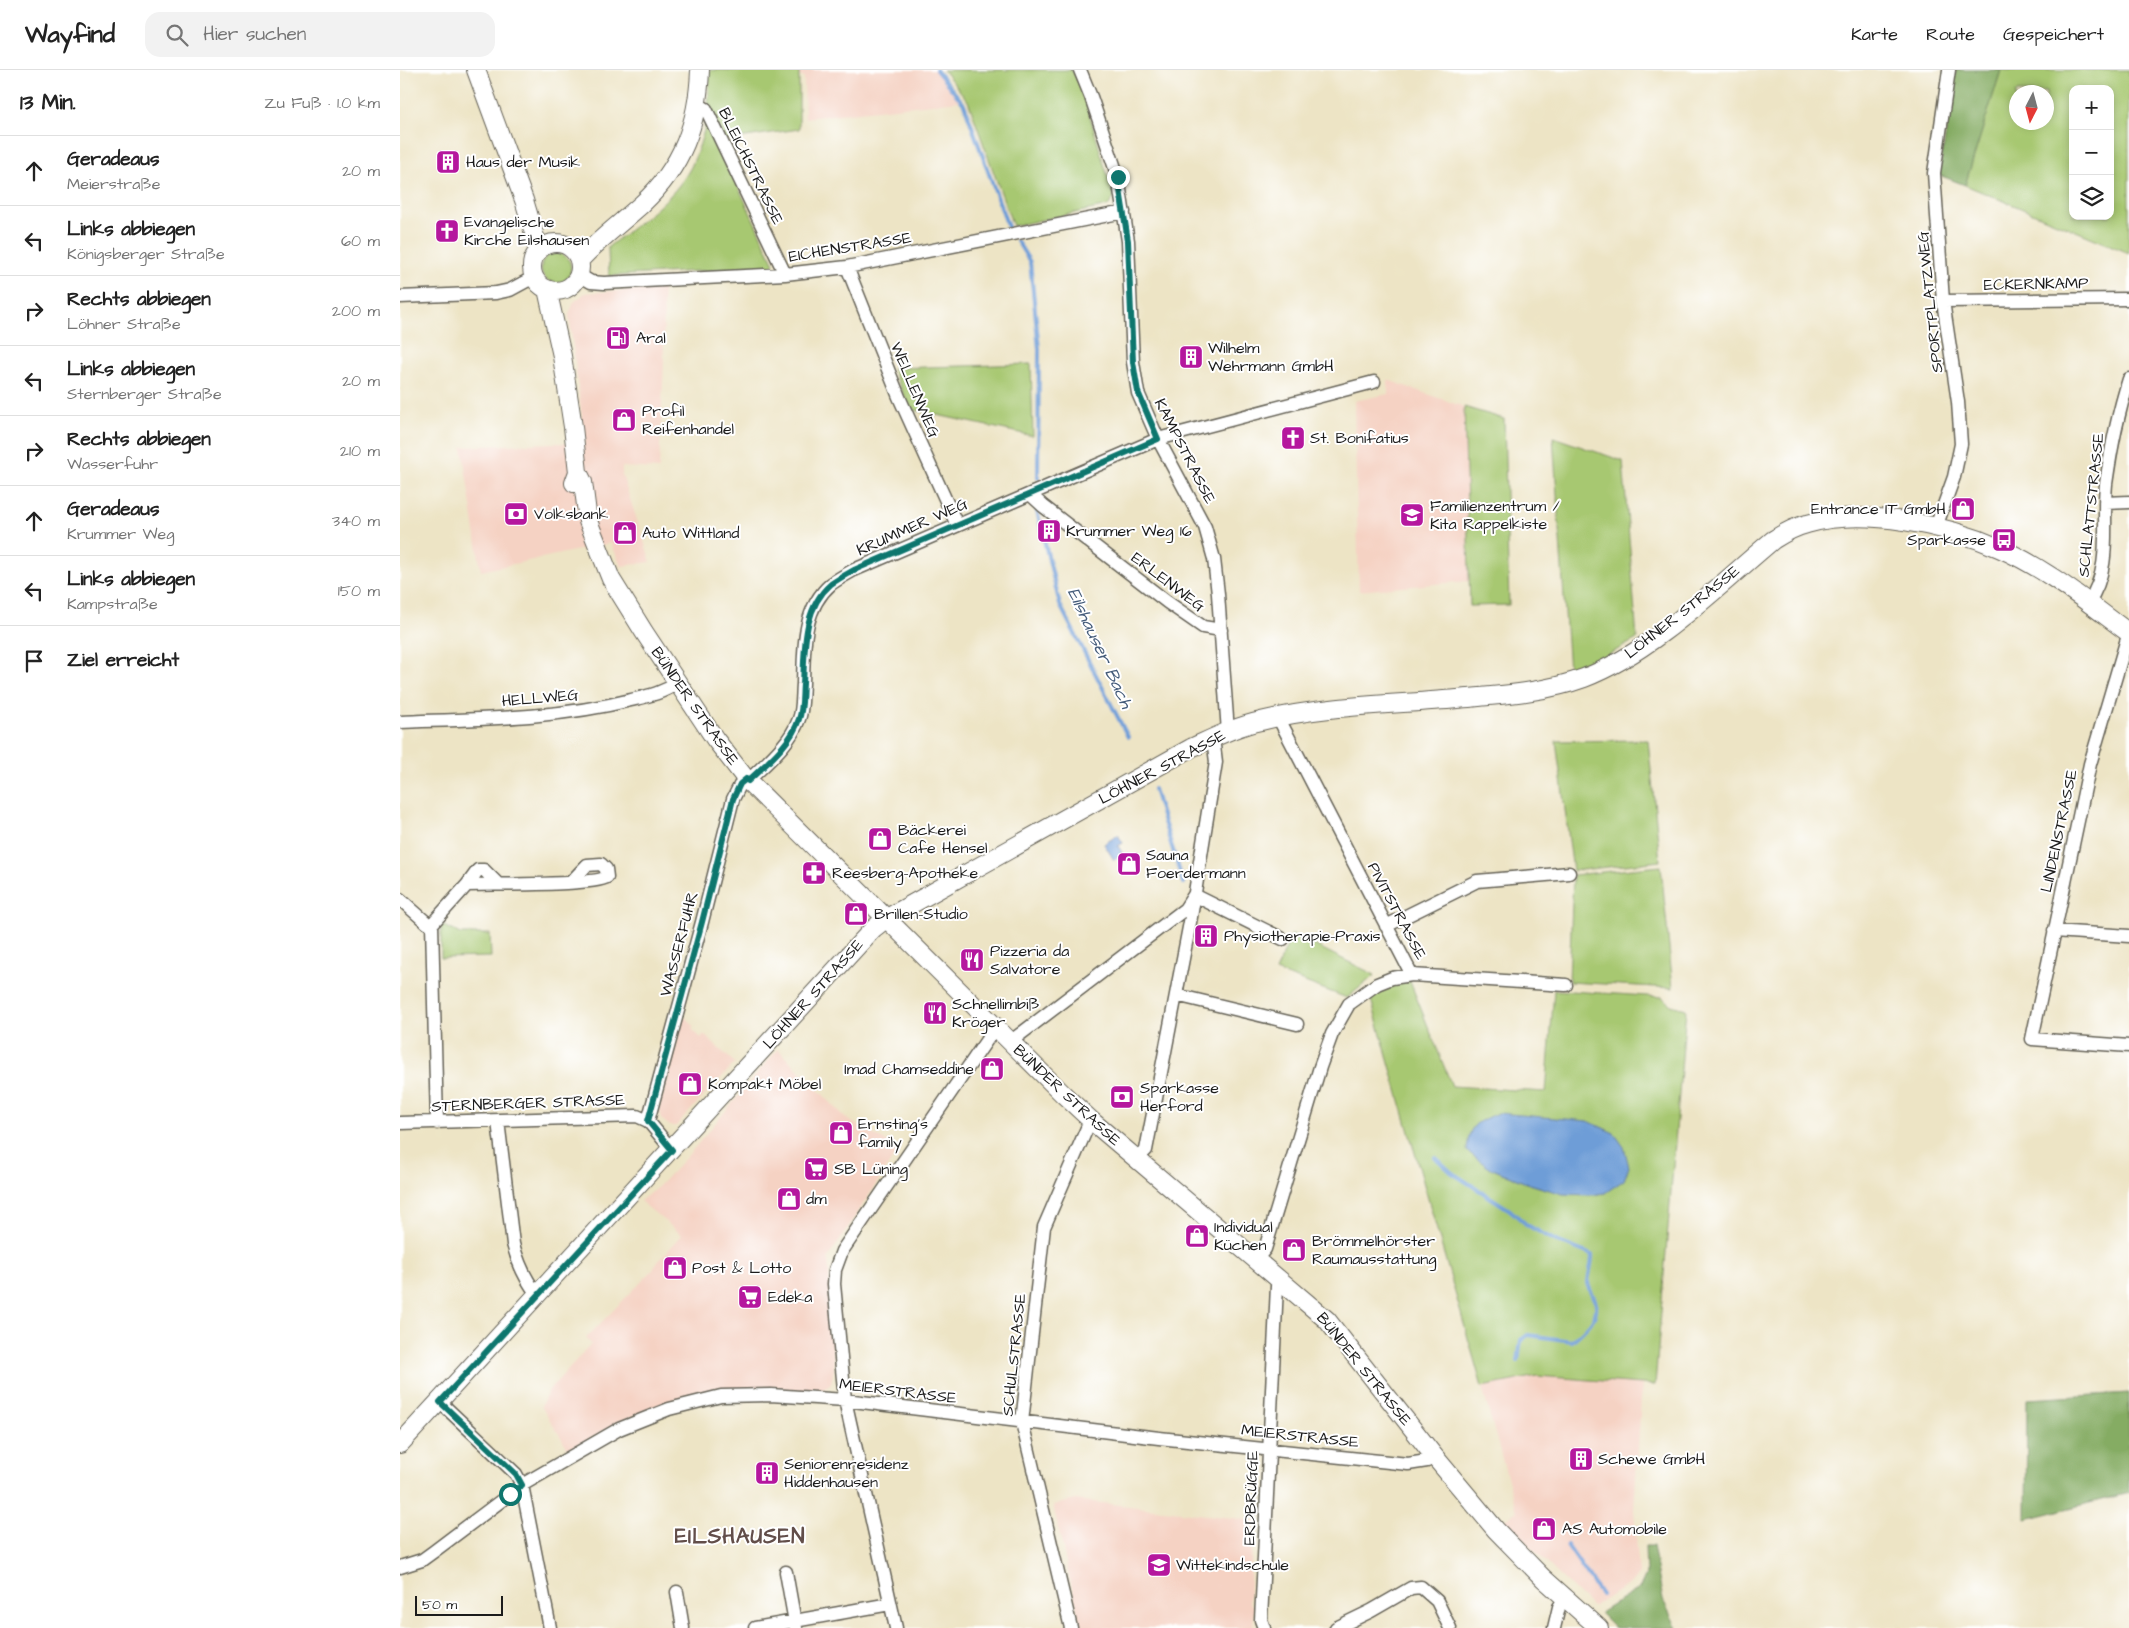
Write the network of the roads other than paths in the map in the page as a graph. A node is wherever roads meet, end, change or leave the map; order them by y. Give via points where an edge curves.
1 (476, 70) edge
2 (700, 70) edge
3 (1080, 70) edge
4 (1949, 70) edge
5 (696, 103) junction
6 (1124, 212) junction
7 (545, 247) junction
8 (576, 261) junction
9 (847, 267) junction
10 (785, 274) junction
11 (548, 286) junction
12 (400, 297) edge
13 (2129, 298) edge
14 (1943, 301) junction
15 (2129, 379) edge
16 (1374, 382) dead end
17 (1158, 439) junction
18 (1030, 494) junction
19 (2105, 502) junction
20 (2129, 502) edge
21 (956, 524) junction
22 (1936, 527) junction
23 (2088, 603) junction
24 (1221, 630) junction
25 (2129, 632) edge
26 (677, 683) junction
27 (1278, 717) junction
28 (400, 722) edge
29 (1221, 735) junction
30 (747, 780) junction
31 (1570, 873) dead end
32 (571, 882) dead end
33 (1194, 895) junction
34 (400, 899) edge
35 (888, 918) junction
36 (432, 924) junction
37 (1386, 926) junction
38 (2054, 931) junction
39 (2129, 936) edge
40 (1283, 939) dead end
41 (1412, 974) junction
42 (1566, 985) dead end
43 (1176, 995) junction
44 (1297, 1024) dead end
45 (995, 1028) junction
46 (1010, 1042) junction
47 (2129, 1046) edge
48 (498, 1121) junction
49 (648, 1121) junction
50 (1093, 1122) junction
51 (400, 1123) edge
52 (437, 1123) junction
53 (672, 1150) junction
54 (1137, 1159) junction
55 (1256, 1260) junction
56 (1281, 1280) junction
57 (537, 1294) junction
58 (845, 1400) junction
59 (440, 1402) junction
60 (1022, 1422) junction
61 (400, 1444) edge
62 (1269, 1450) junction
63 (1434, 1456) junction
64 (522, 1485) junction
65 (400, 1567) edge
66 (786, 1572) dead end
67 (677, 1592) dead end
68 (1566, 1597) junction
69 (890, 1604) junction
70 (795, 1624) edge
71 (550, 1628) edge
72 (683, 1628) edge
73 (755, 1628) edge
74 (896, 1628) edge
75 (1071, 1628) edge
76 (1264, 1628) edge
77 (1336, 1628) edge
78 (1450, 1628) edge
79 (1554, 1628) edge
80 (1599, 1628) edge

1 - 7 main road
2 - 5 main road
3 - 6 street, KAMPSTRASSE via 1118,177
4 - 14 street, SPORTPLATZWEG via 1934,173
5 - 8 main road via 686,146 673,168 657,189
5 - 10 street, BLEICHSTRASSE via 706,110
6 - 9 street, EICHENSTRASSE
6 - 17 street, KAMPSTRASSE via 1133,362 1138,392
7 - 8 main road via 558,243
7 - 11 main road via 534,258 532,268
8 - 10 street, EICHENSTRASSE via 591,282 604,284
8 - 11 main road via 575,282
9 - 10 street, EICHENSTRASSE
9 - 21 street, WELLENWEG via 899,397
11 - 12 street via 496,293
11 - 26 main road, BÜNDER STRASSE via 562,356 578,472 574,485 580,511 588,521 611,579
13 - 14 street, ECKERNKAMP
14 - 22 street, SPORTPLATZWEG via 1961,444 1954,476
15 - 19 street, SCHLATTSTRASSE via 2117,417
16 - 17 street, KRUMMER WEG
17 - 18 street, KRUMMER WEG
17 - 24 street, KAMPSTRASSE via 1205,527 1214,559
18 - 21 street, KRUMMER WEG
18 - 24 street, ERLENWEG via 1203,628
19 - 20 street
19 - 23 street, SCHLATTSTRASSE via 2105,557 2098,589
21 - 30 street, KRUMMER WEG via 854,570 831,584 819,597 805,635 800,717 784,745
22 - 23 main road, LÖHNER STRASSE via 1999,548 2053,578
22 - 27 main road, LÖHNER STRASSE via 1849,518 1820,520 1794,528 1773,540 1641,648 1606,668 1560,685 1518,694
23 - 25 main road, LÖHNER STRASSE
24 - 29 street, KAMPSTRASSE
25 - 38 street, LINDENSTRASSE via 2090,764
26 - 28 street, HELLWEG via 662,692 595,709 518,717
26 - 30 main road, BÜNDER STRASSE via 721,749
27 - 29 main road, LÖHNER STRASSE
27 - 37 street, PIVITSTRASSE
29 - 33 street, KAMPSTRASSE
29 - 35 main road, LÖHNER STRASSE via 1191,748
30 - 35 main road, BÜNDER STRASSE
30 - 49 street, WASSERFUHR via 740,784 733,799
31 - 37 street via 1477,881
32 - 36 street via 467,885
33 - 40 street
33 - 43 street, KAMPSTRASSE
33 - 46 street via 1185,909
34 - 36 street
35 - 45 main road, BÜNDER STRASSE
35 - 53 main road, LÖHNER STRASSE via 870,931 838,965
36 - 52 street
37 - 41 street, PIVITSTRASSE
38 - 39 street
38 - 47 street, LINDENSTRASSE via 2032,1039
41 - 42 street
41 - 55 street, PIVITSTRASSE via 1377,984 1349,1004 1332,1034 1265,1249
43 - 44 street
43 - 54 street, KAMPSTRASSE via 1146,1150
45 - 46 main road, BÜNDER STRASSE
45 - 58 street via 842,1252 834,1284
46 - 50 main road, BÜNDER STRASSE
48 - 49 street, STERNBERGER STRASSE via 637,1116
48 - 52 street, STERNBERGER STRASSE
48 - 57 street via 513,1244 521,1269
49 - 53 street
50 - 54 main road, BÜNDER STRASSE
50 - 60 street, SCHULSTRASSE via 1087,1128 1044,1228
51 - 52 street, STERNBERGER STRASSE
53 - 57 main road, LÖHNER STRASSE
54 - 55 main road, BÜNDER STRASSE
55 - 56 main road, BÜNDER STRASSE
56 - 62 street, ERDBRÜGGE via 1277,1286
56 - 63 main road, BÜNDER STRASSE via 1327,1320
57 - 59 main road, LÖHNER STRASSE
58 - 60 street, MEIERSTRASSE
58 - 64 street, MEIERSTRASSE via 728,1396 669,1409 620,1428
58 - 69 street
59 - 61 main road, LÖHNER STRASSE
59 - 64 street via 516,1474
60 - 62 street, MEIERSTRASSE
60 - 75 street, SCHULSTRASSE
62 - 63 street, MEIERSTRASSE via 1408,1464 1427,1462
62 - 76 street, ERDBRÜGGE via 1261,1620
63 - 68 main road, BÜNDER STRASSE via 1514,1550
64 - 65 street, MEIERSTRASSE via 422,1560
64 - 71 street
66 - 70 street
67 - 72 street
68 - 79 street via 1559,1607
68 - 80 main road, BÜNDER STRASSE
69 - 70 street
69 - 74 street
70 - 73 street
77 - 78 street via 1412,1588 1421,1587 1437,1601

